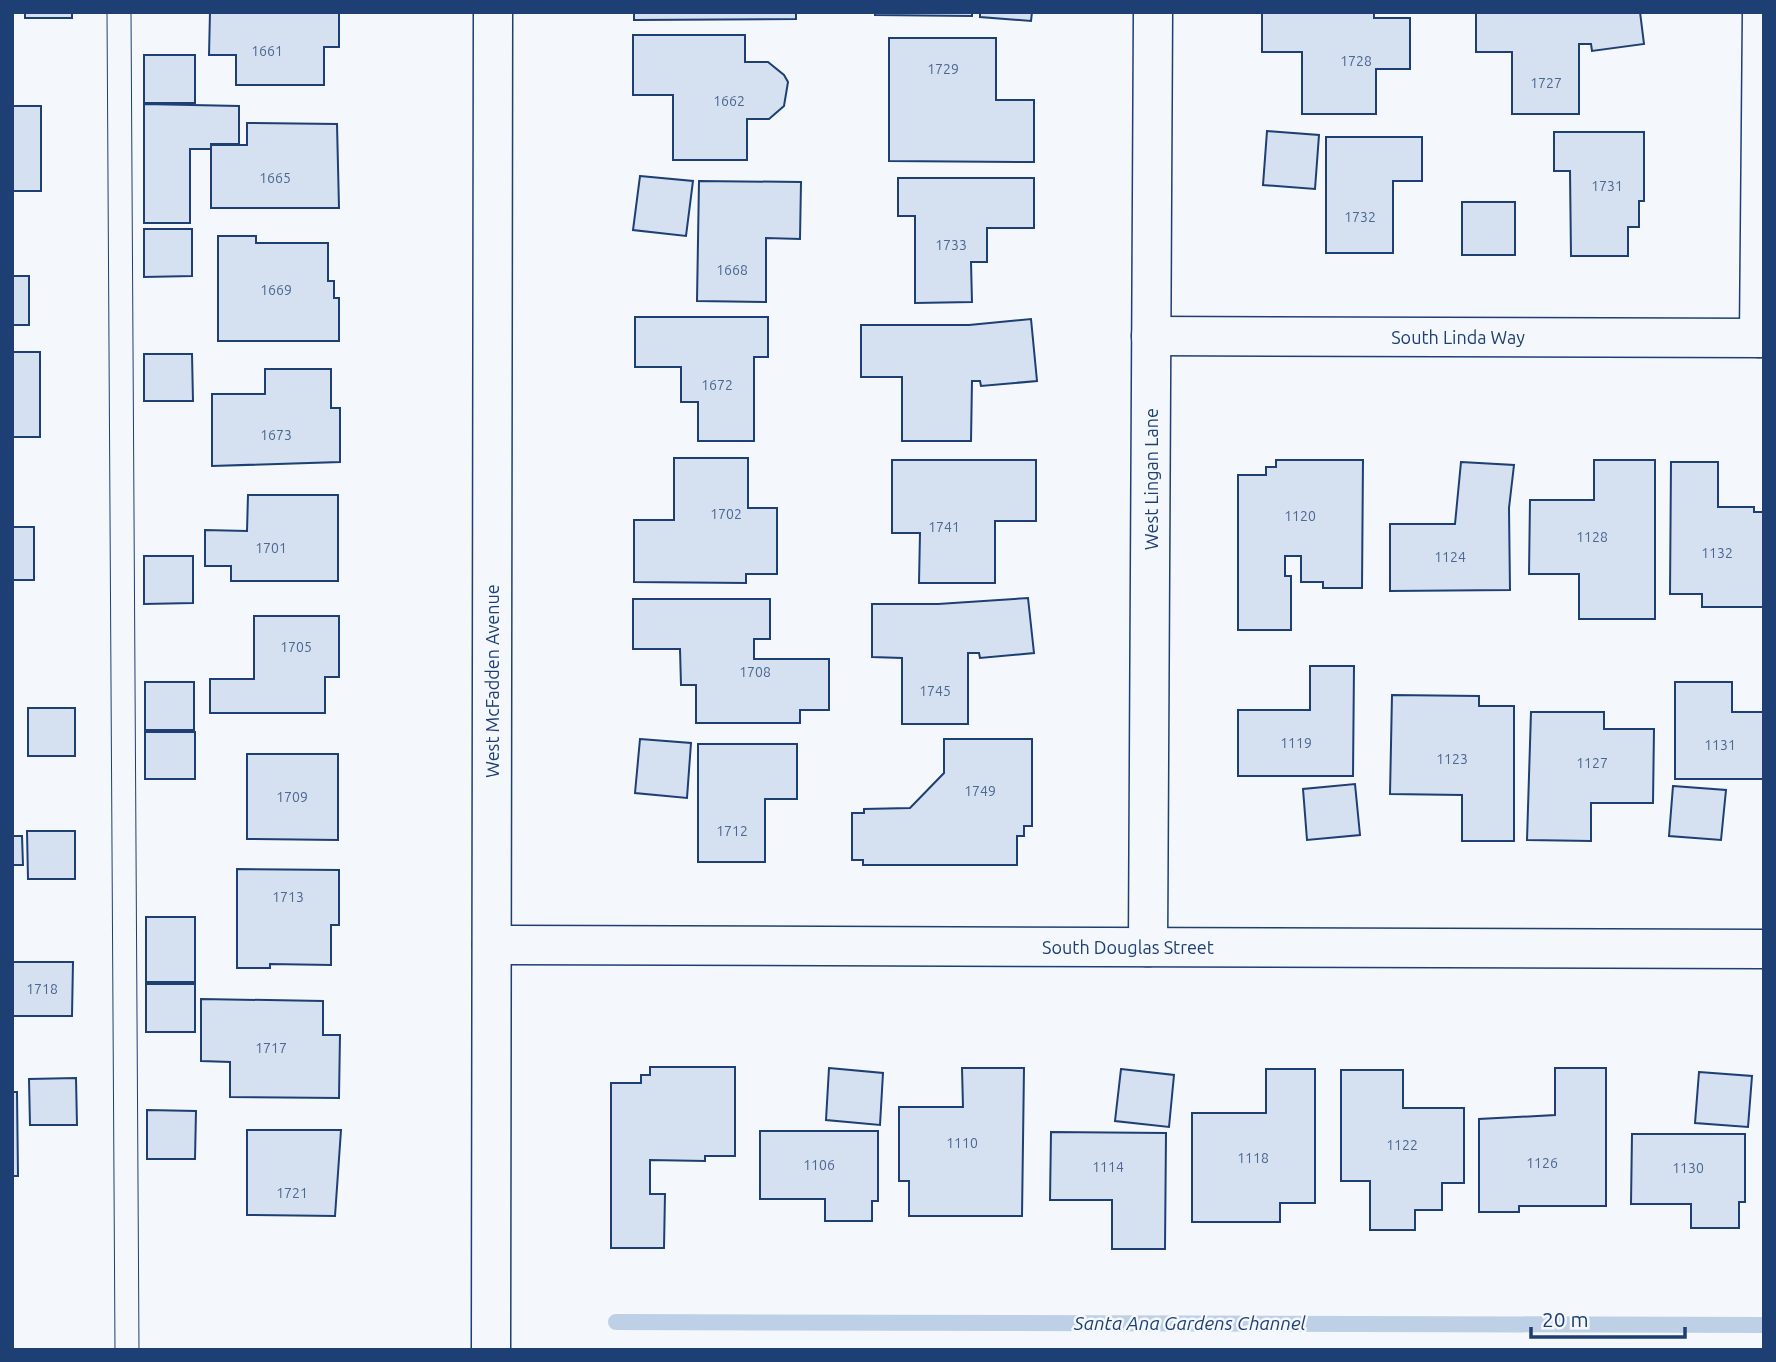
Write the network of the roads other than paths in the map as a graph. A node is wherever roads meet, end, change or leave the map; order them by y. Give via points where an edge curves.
1 (119, 12) edge
2 (493, 12) edge
3 (1153, 12) edge
4 (1762, 12) edge
5 (1152, 337) junction
6 (1761, 338) edge
7 (492, 945) junction
8 (1148, 947) junction
9 (1764, 949) edge
10 (127, 1350) edge
11 (491, 1350) edge

1 - 10 lane
2 - 7 street, West McFadden Avenue
3 - 5 street, West Lingan Lane
4 - 6 street
5 - 6 street, South Linda Way
5 - 8 street, West Lingan Lane
7 - 8 street, South Douglas Street
7 - 11 street, West McFadden Avenue
8 - 9 street, South Douglas Street

